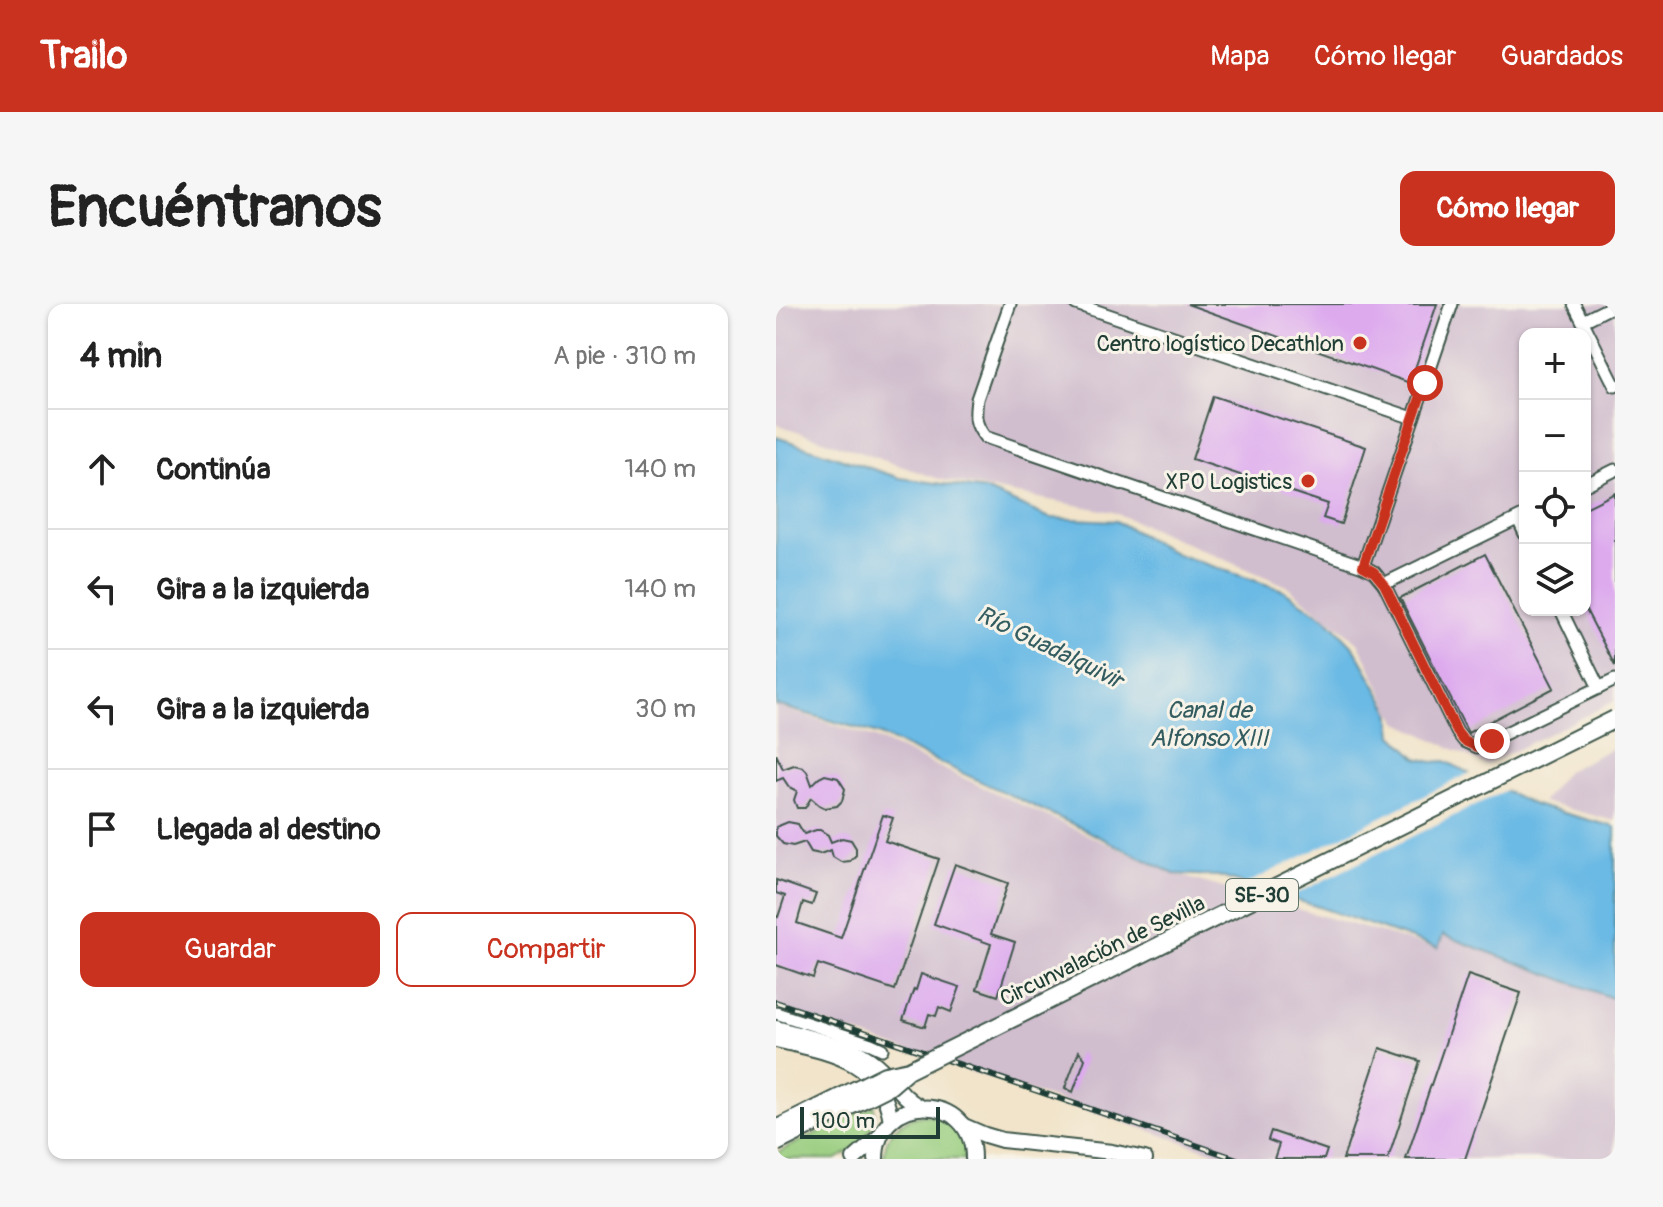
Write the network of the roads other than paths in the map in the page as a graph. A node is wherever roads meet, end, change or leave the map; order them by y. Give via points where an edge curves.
1 (1010, 304) edge
2 (1076, 304) edge
3 (1452, 304) edge
4 (1574, 304) edge
5 (1615, 305) edge
6 (1583, 321) junction
7 (1615, 386) edge
8 (1413, 418) junction
9 (1615, 470) edge
10 (1591, 482) edge
11 (1519, 518) edge
12 (1363, 566) junction
13 (1384, 584) junction
14 (1564, 616) edge
15 (1615, 680) edge
16 (1599, 688) junction
17 (1615, 719) edge
18 (776, 1013) edge
19 (776, 1028) edge
20 (776, 1040) edge
21 (882, 1049) dead end
22 (909, 1070) junction
23 (920, 1107) junction
24 (891, 1121) junction
25 (964, 1126) junction
26 (776, 1129) edge
27 (880, 1136) junction
28 (776, 1143) edge
29 (854, 1159) edge
30 (876, 1159) edge
31 (973, 1159) edge
32 (1145, 1159) edge

1 - 12 street via 977,399 975,415 985,437
2 - 8 street
3 - 8 street
4 - 6 street
5 - 6 street
6 - 7 street
8 - 12 street
9 - 10 street
11 - 13 street
12 - 13 street
13 - 16 street via 1464,741 1477,747
14 - 16 street
15 - 16 street
17 - 22 highway, Circunvalación de Sevilla / SE-30, bridge
18 - 21 street
19 - 23 main road via 864,1056
20 - 24 main road via 863,1069 887,1101
22 - 26 highway, Circunvalación de Sevilla / SE-30, bridge via 885,1075
22 - 28 highway, Circunvalación de Sevilla / SE-30, bridge via 890,1086
23 - 24 main road
23 - 25 main road via 944,1111
24 - 27 main road
25 - 31 main road
25 - 32 main road via 1002,1140
27 - 29 main road
27 - 30 main road

